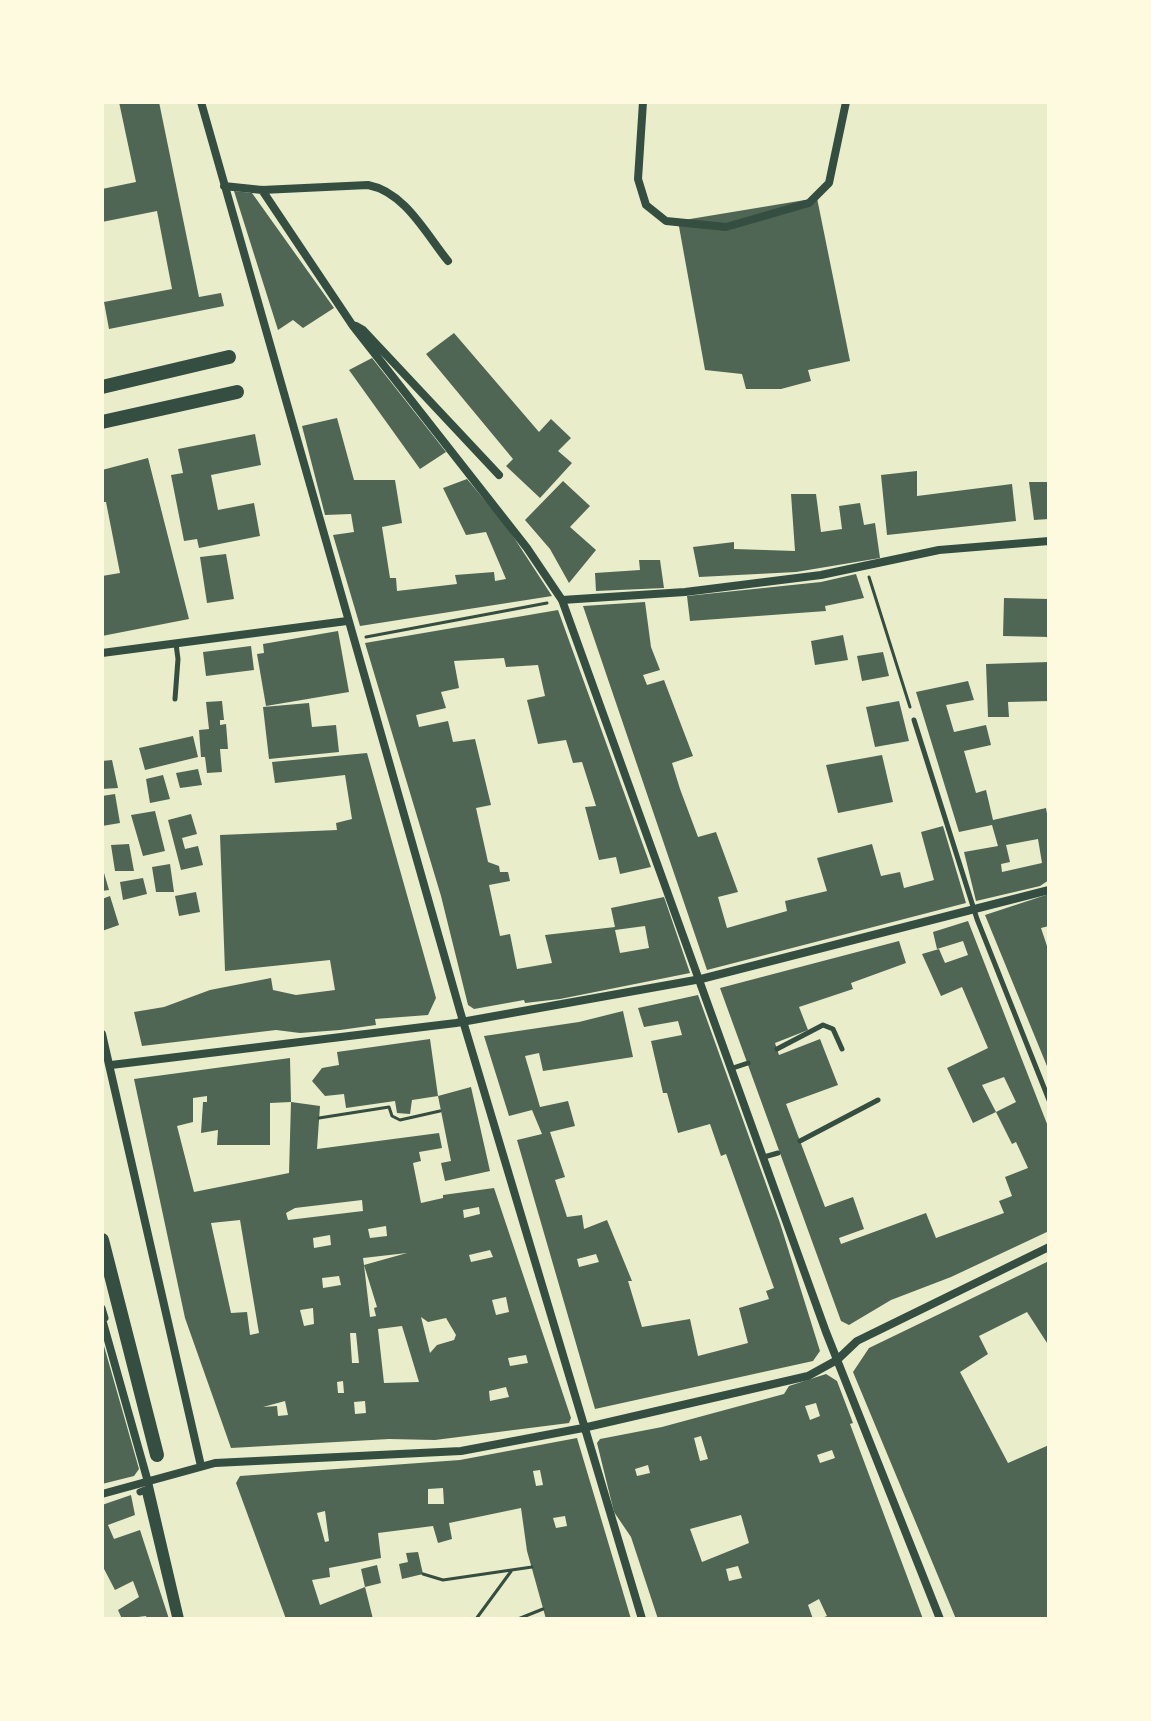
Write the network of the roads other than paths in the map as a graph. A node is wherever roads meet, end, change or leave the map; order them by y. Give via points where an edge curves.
1 (201, 102) edge
2 (643, 102) edge
3 (846, 102) edge
4 (224, 186) junction
5 (262, 190) junction
6 (448, 261) dead end
7 (353, 326) junction
8 (229, 357) dead end
9 (107, 383) edge
10 (237, 392) dead end
11 (106, 422) edge
12 (499, 475) dead end
13 (1049, 541) edge
14 (562, 600) junction
15 (347, 621) junction
16 (176, 644) junction
17 (102, 653) edge
18 (175, 699) dead end
19 (914, 720) road end
20 (1049, 890) edge
21 (974, 909) junction
22 (701, 979) junction
23 (463, 1022) junction
24 (102, 1034) edge
25 (777, 1049) dead end
26 (842, 1049) dead end
27 (748, 1063) dead end
28 (111, 1065) junction
29 (733, 1068) junction
30 (878, 1100) dead end
31 (1049, 1100) edge
32 (800, 1141) dead end
33 (778, 1153) dead end
34 (764, 1157) junction
35 (102, 1240) edge
36 (1049, 1247) edge
37 (103, 1315) edge
38 (837, 1360) junction
39 (583, 1428) junction
40 (157, 1455) dead end
41 (201, 1466) junction
42 (148, 1482) junction
43 (140, 1492) dead end
44 (102, 1494) edge
45 (178, 1619) edge
46 (642, 1619) edge
47 (940, 1619) edge

1 - 4 street
2 - 3 street via 638,179 646,205 666,221 726,227 809,203 829,183
4 - 5 street
4 - 15 street
5 - 6 street via 368,185 386,189
5 - 7 street
7 - 12 street via 363,330
7 - 14 street
8 - 9 main road
10 - 11 main road
13 - 14 street via 939,550 685,592
14 - 22 street
15 - 16 street
15 - 23 street
16 - 17 street
16 - 18 lane
19 - 21 lane
20 - 21 street
21 - 22 street
21 - 31 lane
22 - 23 street
22 - 29 street
23 - 28 street
23 - 39 street
24 - 28 street
25 - 26 lane via 823,1025 833,1029
27 - 29 lane
28 - 41 street
29 - 34 street
30 - 32 lane
33 - 34 lane
34 - 38 street
35 - 40 main road
36 - 38 street via 857,1341
37 - 42 street
38 - 39 street via 808,1376
38 - 47 street
39 - 41 street via 461,1451
39 - 46 street
41 - 42 street
42 - 44 street
42 - 45 street
43 - 45 street via 145,1490

